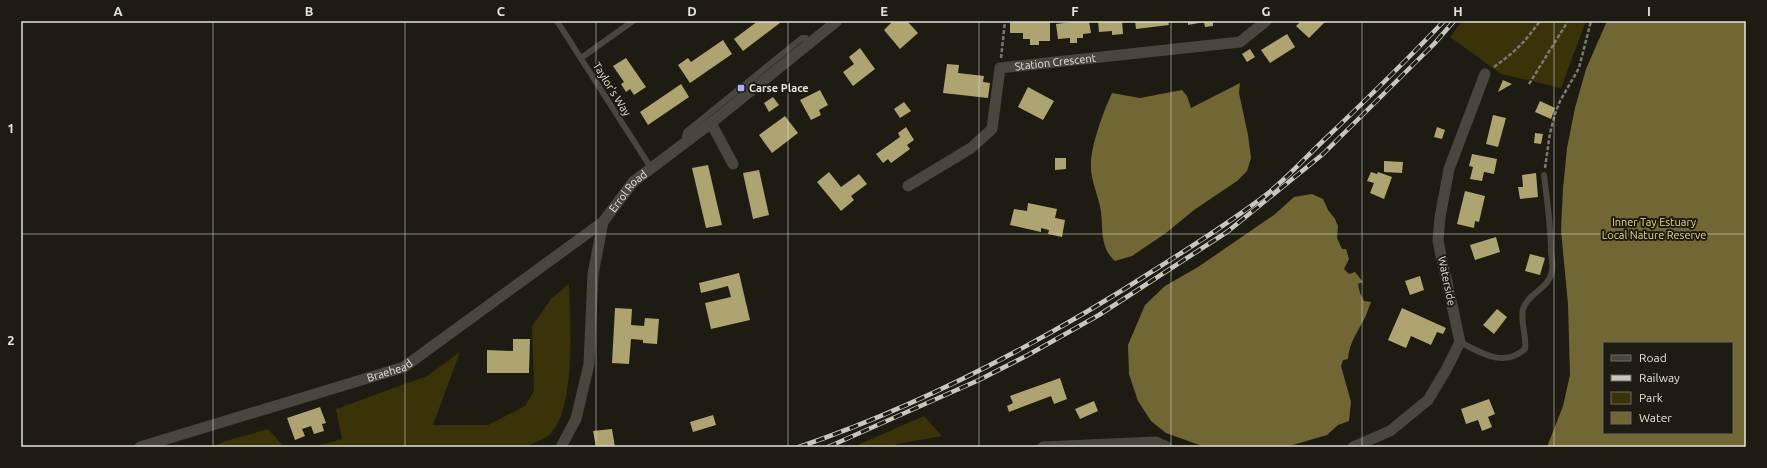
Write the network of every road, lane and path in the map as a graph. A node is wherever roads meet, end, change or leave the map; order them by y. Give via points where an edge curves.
1 (557, 21) edge
2 (633, 21) edge
3 (837, 21) edge
4 (1005, 21) edge
5 (1266, 21) edge
6 (1540, 21) edge
7 (1568, 21) edge
8 (1591, 21) edge
9 (810, 43) junction
10 (581, 58) junction
11 (1000, 68) junction
12 (1485, 74) joint
13 (1528, 84) dead end
14 (711, 123) junction
15 (687, 141) junction
16 (733, 164) dead end
17 (651, 168) junction
18 (1544, 175) joint
19 (908, 186) dead end
20 (604, 222) junction
21 (1460, 342) junction
22 (140, 447) edge
23 (561, 447) edge
24 (1043, 447) edge
25 (1167, 447) edge
26 (1353, 447) edge

1 - 10 lane, Taylor's Way
2 - 10 lane
3 - 9 street, Errol Road
4 - 11 path
5 - 11 street, Station Crescent via 1240,42
6 - 12 path via 1515,52
7 - 13 path
8 - 18 path via 1579,68 1555,114
9 - 14 street, Errol Road
9 - 15 lane via 806,38 802,38 686,132
10 - 17 lane, Taylor's Way
11 - 19 street, Station Crescent via 992,129 972,148
12 - 21 street, Waterside via 1449,169 1440,218 1438,241
14 - 15 street, Errol Road
14 - 16 street
15 - 17 street, Errol Road
17 - 20 street, Errol Road via 633,182
18 - 21 lane via 1552,271 1546,285 1535,293 1524,308 1522,325 1526,349 1518,356 1492,358
20 - 22 street, Braehead via 404,367
20 - 23 street, Errol Road via 592,274 589,364 576,419
21 - 26 street via 1428,400 1390,430
24 - 25 street via 1156,442

